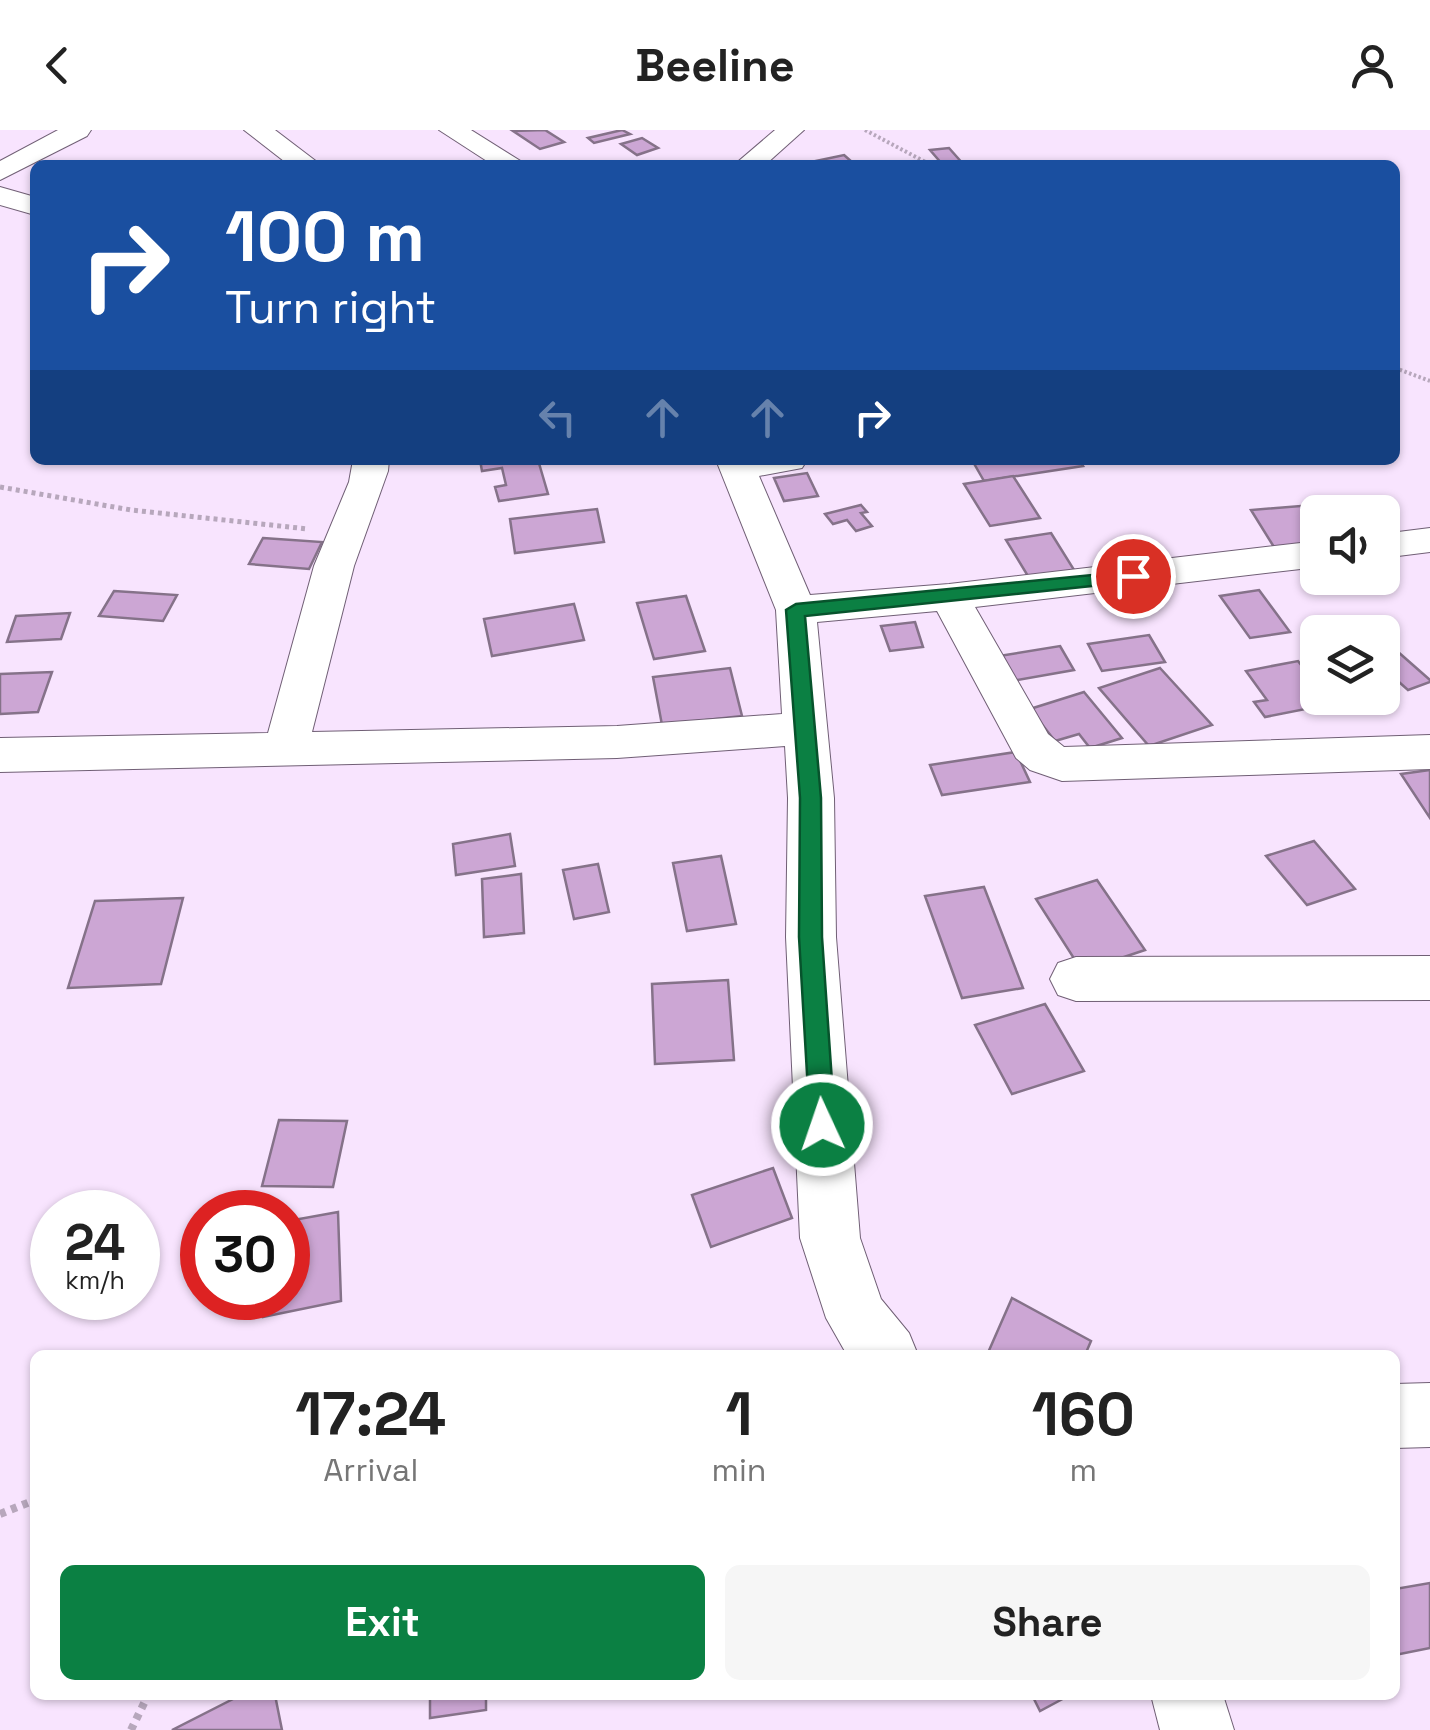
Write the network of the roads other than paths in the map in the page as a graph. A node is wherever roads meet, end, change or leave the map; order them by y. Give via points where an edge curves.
1 (78, 130) edge
2 (257, 130) edge
3 (452, 130) edge
4 (790, 130) edge
5 (301, 160) edge
6 (504, 160) edge
7 (754, 160) edge
8 (0, 172) edge
9 (0, 196) edge
10 (30, 205) edge
11 (370, 465) edge
12 (736, 465) edge
13 (1430, 540) edge
14 (1400, 544) edge
15 (1300, 556) edge
16 (949, 598) junction
17 (796, 610) junction
18 (806, 728) junction
19 (285, 751) junction
20 (1430, 752) edge
21 (0, 755) edge
22 (1430, 978) edge
23 (1076, 979) dead end
24 (884, 1350) edge
25 (1430, 1415) edge
26 (1400, 1416) edge
27 (1188, 1700) edge
28 (1197, 1730) edge

1 - 8 street
2 - 5 street
3 - 6 street
4 - 7 street
9 - 10 street
11 - 19 street via 362,504 344,533
12 - 17 street
13 - 14 street
15 - 16 street
16 - 17 street
16 - 20 street via 1032,746 1062,764
17 - 18 street
18 - 19 street via 617,742
18 - 24 street via 830,1238 858,1318
19 - 21 street
22 - 23 street
25 - 26 street
27 - 28 street

